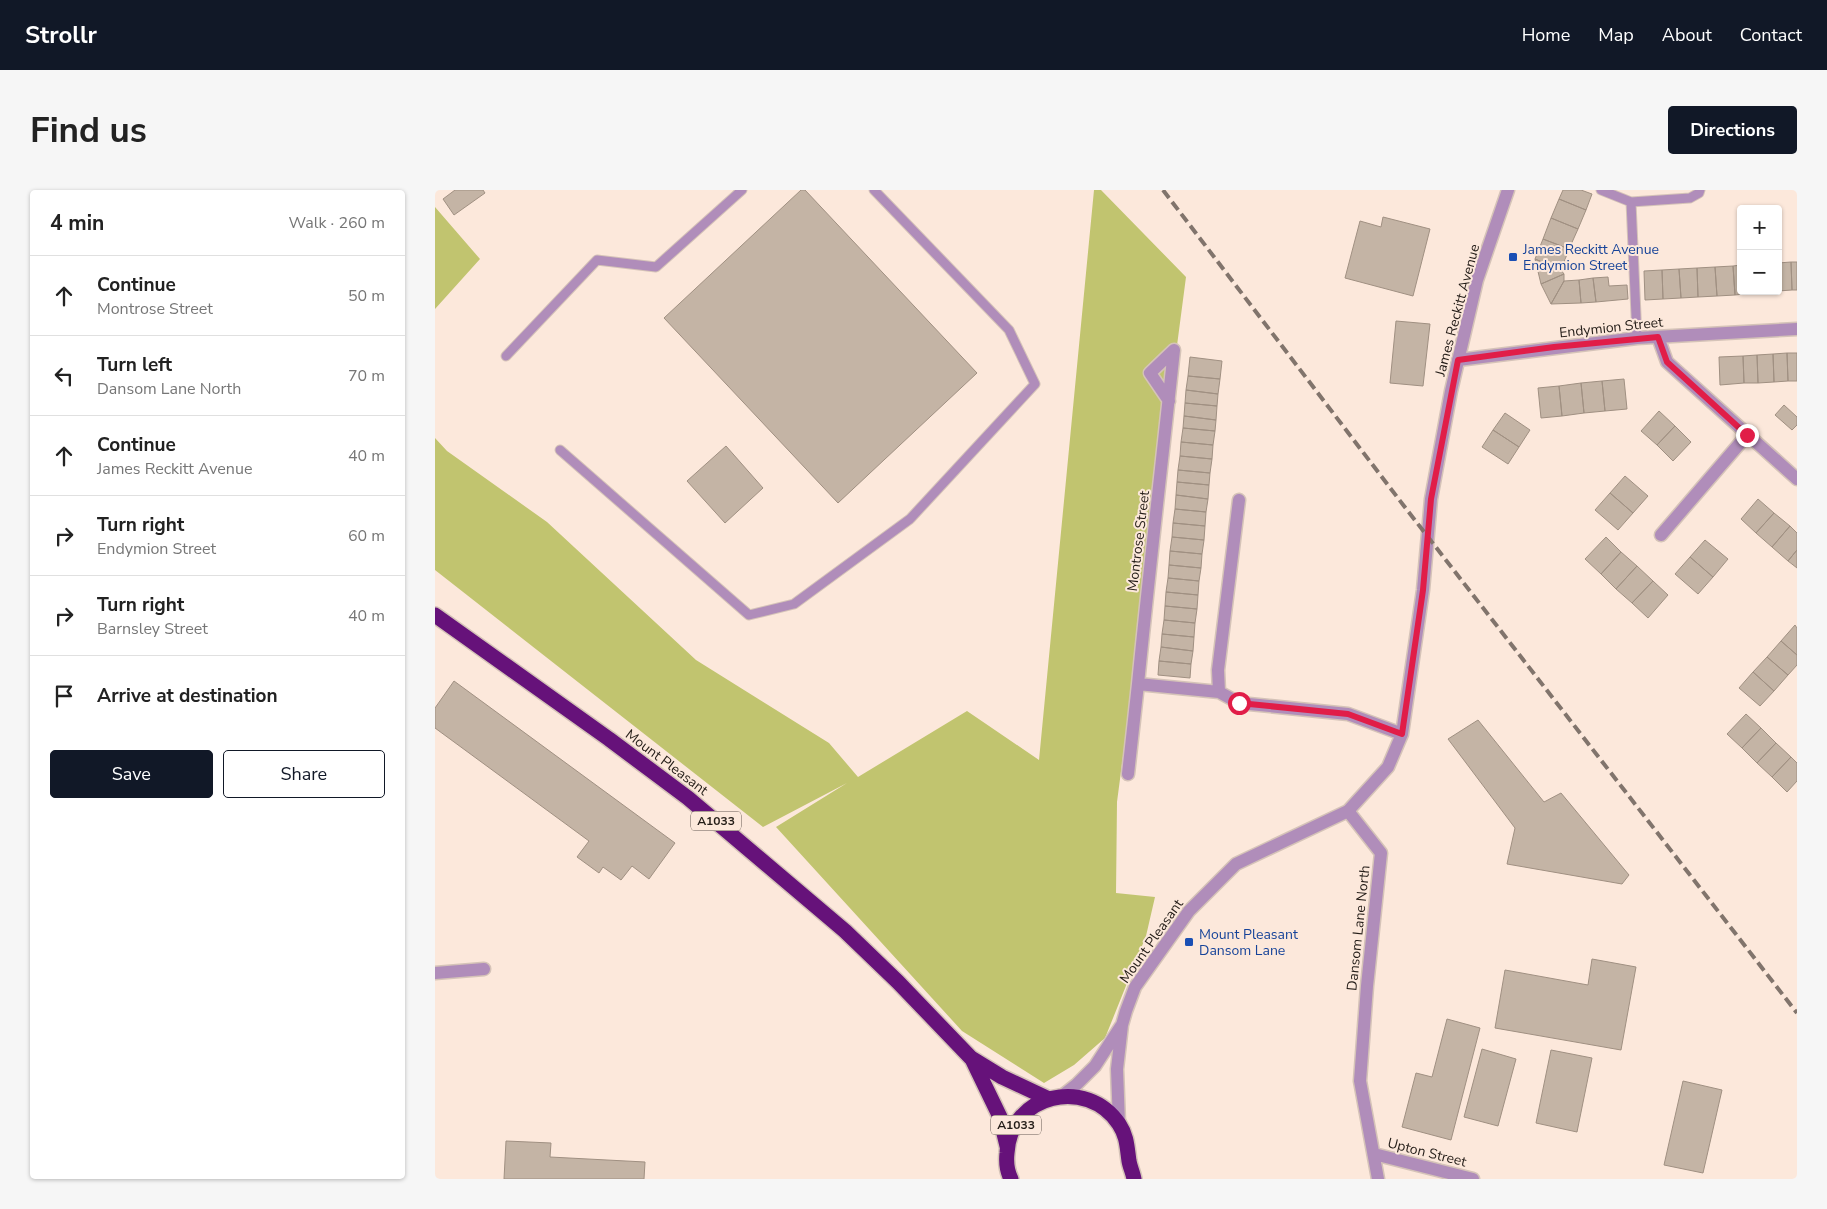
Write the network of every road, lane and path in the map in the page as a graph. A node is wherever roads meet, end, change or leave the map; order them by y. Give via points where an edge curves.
1 (742, 190) edge
2 (874, 190) edge
3 (1508, 190) edge
4 (1601, 190) edge
5 (1700, 190) edge
6 (1631, 202) junction
7 (1797, 329) edge
8 (1658, 337) junction
9 (1637, 338) junction
10 (506, 356) dead end
11 (1458, 360) junction
12 (1169, 402) dead end
13 (1747, 435) junction
14 (560, 450) dead end
15 (1797, 479) edge
16 (1239, 500) dead end
17 (1661, 536) dead end
18 (435, 614) edge
19 (1138, 684) junction
20 (1219, 692) junction
21 (1402, 734) junction
22 (1128, 774) dead end
23 (1348, 811) junction
24 (484, 969) dead end
25 (435, 974) edge
26 (1122, 1025) junction
27 (971, 1058) junction
28 (1055, 1097) junction
29 (1119, 1124) junction
30 (1007, 1146) junction
31 (1374, 1154) junction
32 (1129, 1161) junction
33 (1009, 1178) edge
34 (1125, 1179) edge
35 (1134, 1179) edge
36 (1378, 1179) edge
37 (1473, 1179) edge

1 - 10 lane via 656,267 597,260
2 - 14 lane via 1009,330 1035,384 910,519 794,604 749,615
3 - 11 street, James Reckitt Avenue via 1477,280
4 - 6 lane
5 - 6 lane via 1690,198
6 - 9 lane
7 - 8 street, Endymion Street
8 - 9 street, Endymion Street
8 - 13 street via 1667,362
9 - 11 street, Endymion Street
11 - 21 street, James Reckitt Avenue via 1431,499 1423,590
12 - 19 street, Montrose Street
13 - 15 street
13 - 17 street
16 - 20 street via 1218,670
18 - 27 highway, Mount Pleasant / A1033 via 695,804 845,931
19 - 20 street
19 - 22 street, Montrose Street
20 - 21 street via 1239,703 1348,714
21 - 23 street via 1388,767
23 - 26 street, Mount Pleasant via 1236,864 1189,911 1135,987
23 - 31 street, Dansom Lane North via 1381,853 1360,1081
24 - 25 street
26 - 28 street, Mount Pleasant via 1095,1066 1076,1085
26 - 29 street, Mount Pleasant via 1117,1069
27 - 28 highway, A1033 via 1010,1081
27 - 30 highway, A1033 via 1000,1117
28 - 29 highway, A1033 via 1079,1097 1095,1102 1109,1111
28 - 30 highway, A1033 via 1034,1106 1021,1117
29 - 32 highway, A1033 via 1129,1148
30 - 33 highway, A1033
31 - 36 street, Dansom Lane North
31 - 37 street, Upton Street
32 - 34 highway, A1033
32 - 35 highway, A1033

